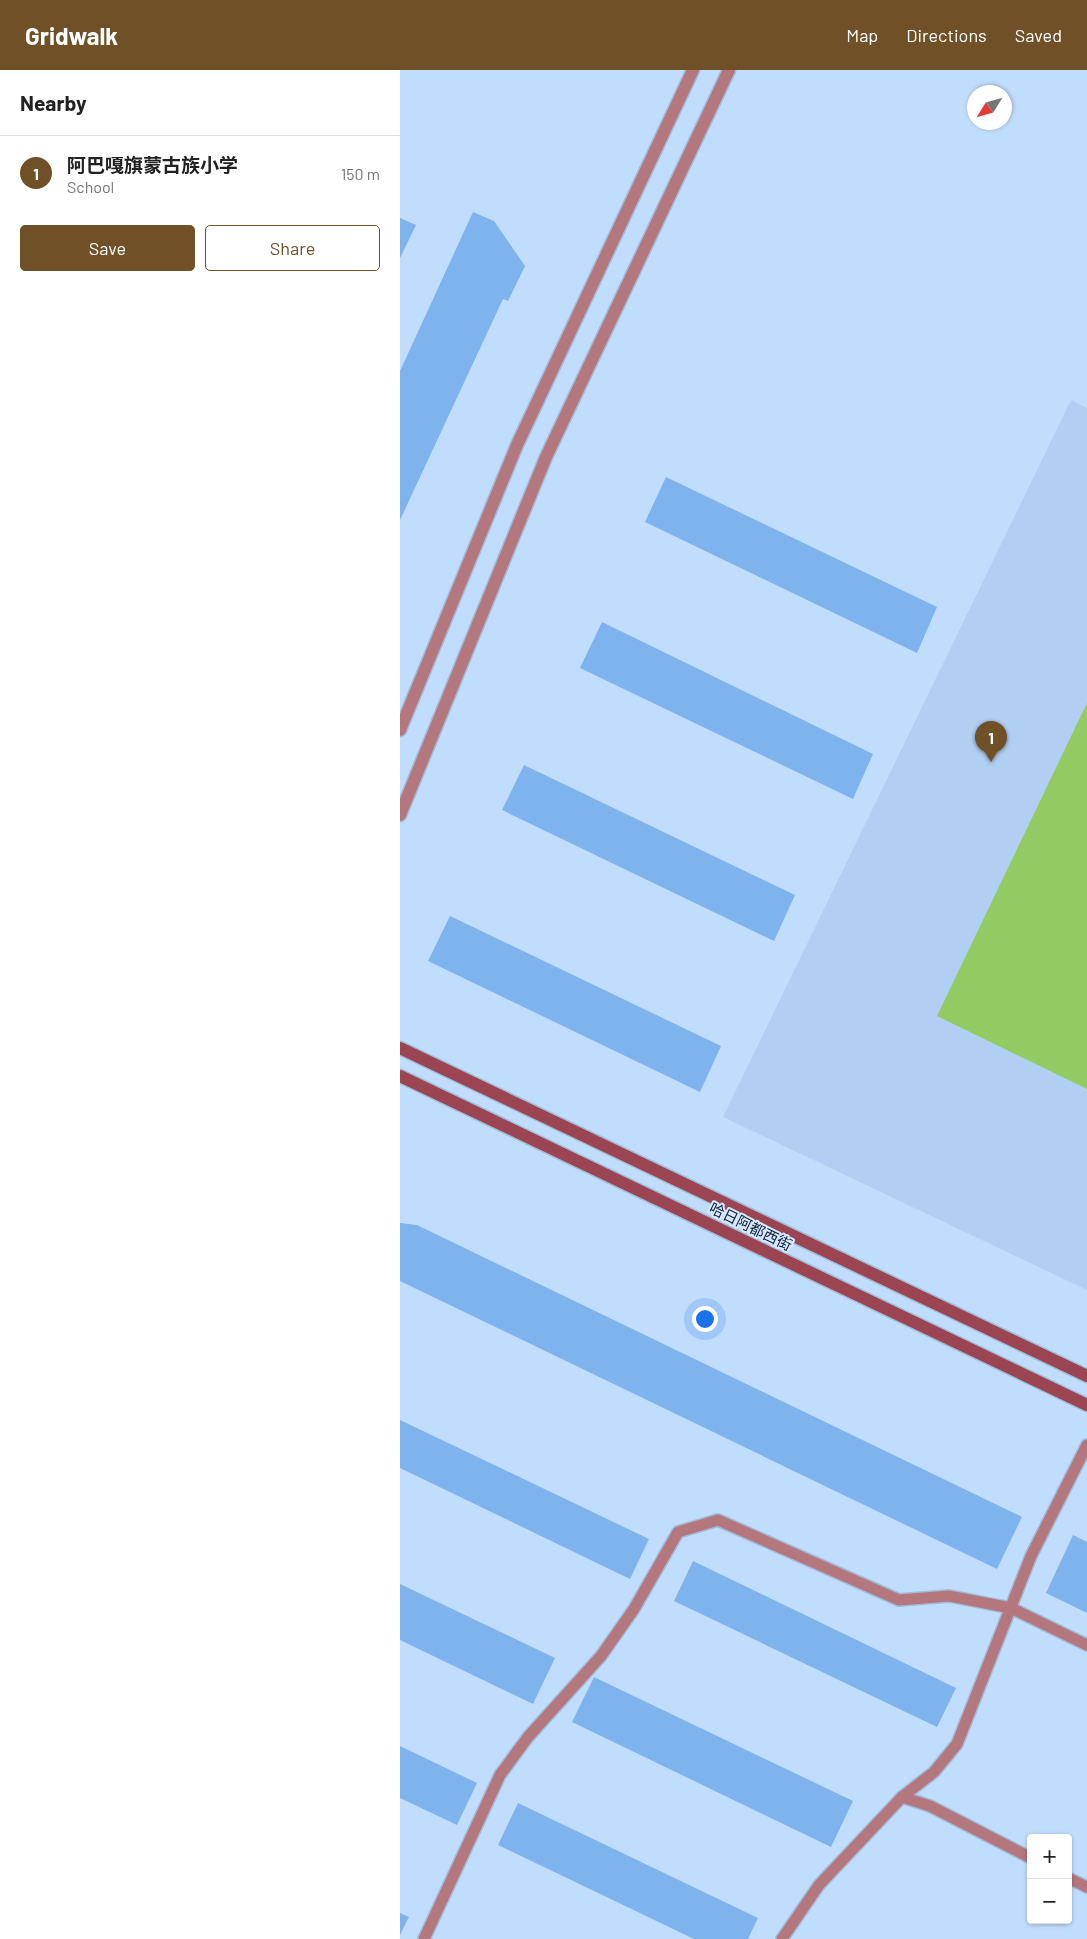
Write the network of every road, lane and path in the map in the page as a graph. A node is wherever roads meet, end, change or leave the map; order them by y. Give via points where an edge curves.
1 (693, 70) edge
2 (729, 70) edge
3 (400, 730) edge
4 (400, 815) edge
5 (400, 1048) edge
6 (400, 1076) edge
7 (1087, 1376) edge
8 (1087, 1406) edge
9 (1087, 1445) edge
10 (1011, 1608) junction
11 (1087, 1646) edge
12 (902, 1797) junction
13 (1027, 1856) edge
14 (1070, 1879) edge
15 (1087, 1887) edge
16 (424, 1939) edge
17 (782, 1939) edge

1 - 3 street via 516,444
2 - 4 street via 546,457
5 - 7 main road, 哈日阿都西街
6 - 8 main road, 哈日阿都西街
9 - 10 lane via 1031,1556
10 - 11 lane
10 - 12 lane via 957,1744 934,1772
10 - 16 lane via 949,1596 899,1600 718,1520 678,1532 634,1609 601,1656 528,1737 500,1775
12 - 13 lane via 930,1806
12 - 17 lane via 819,1885
14 - 15 lane

